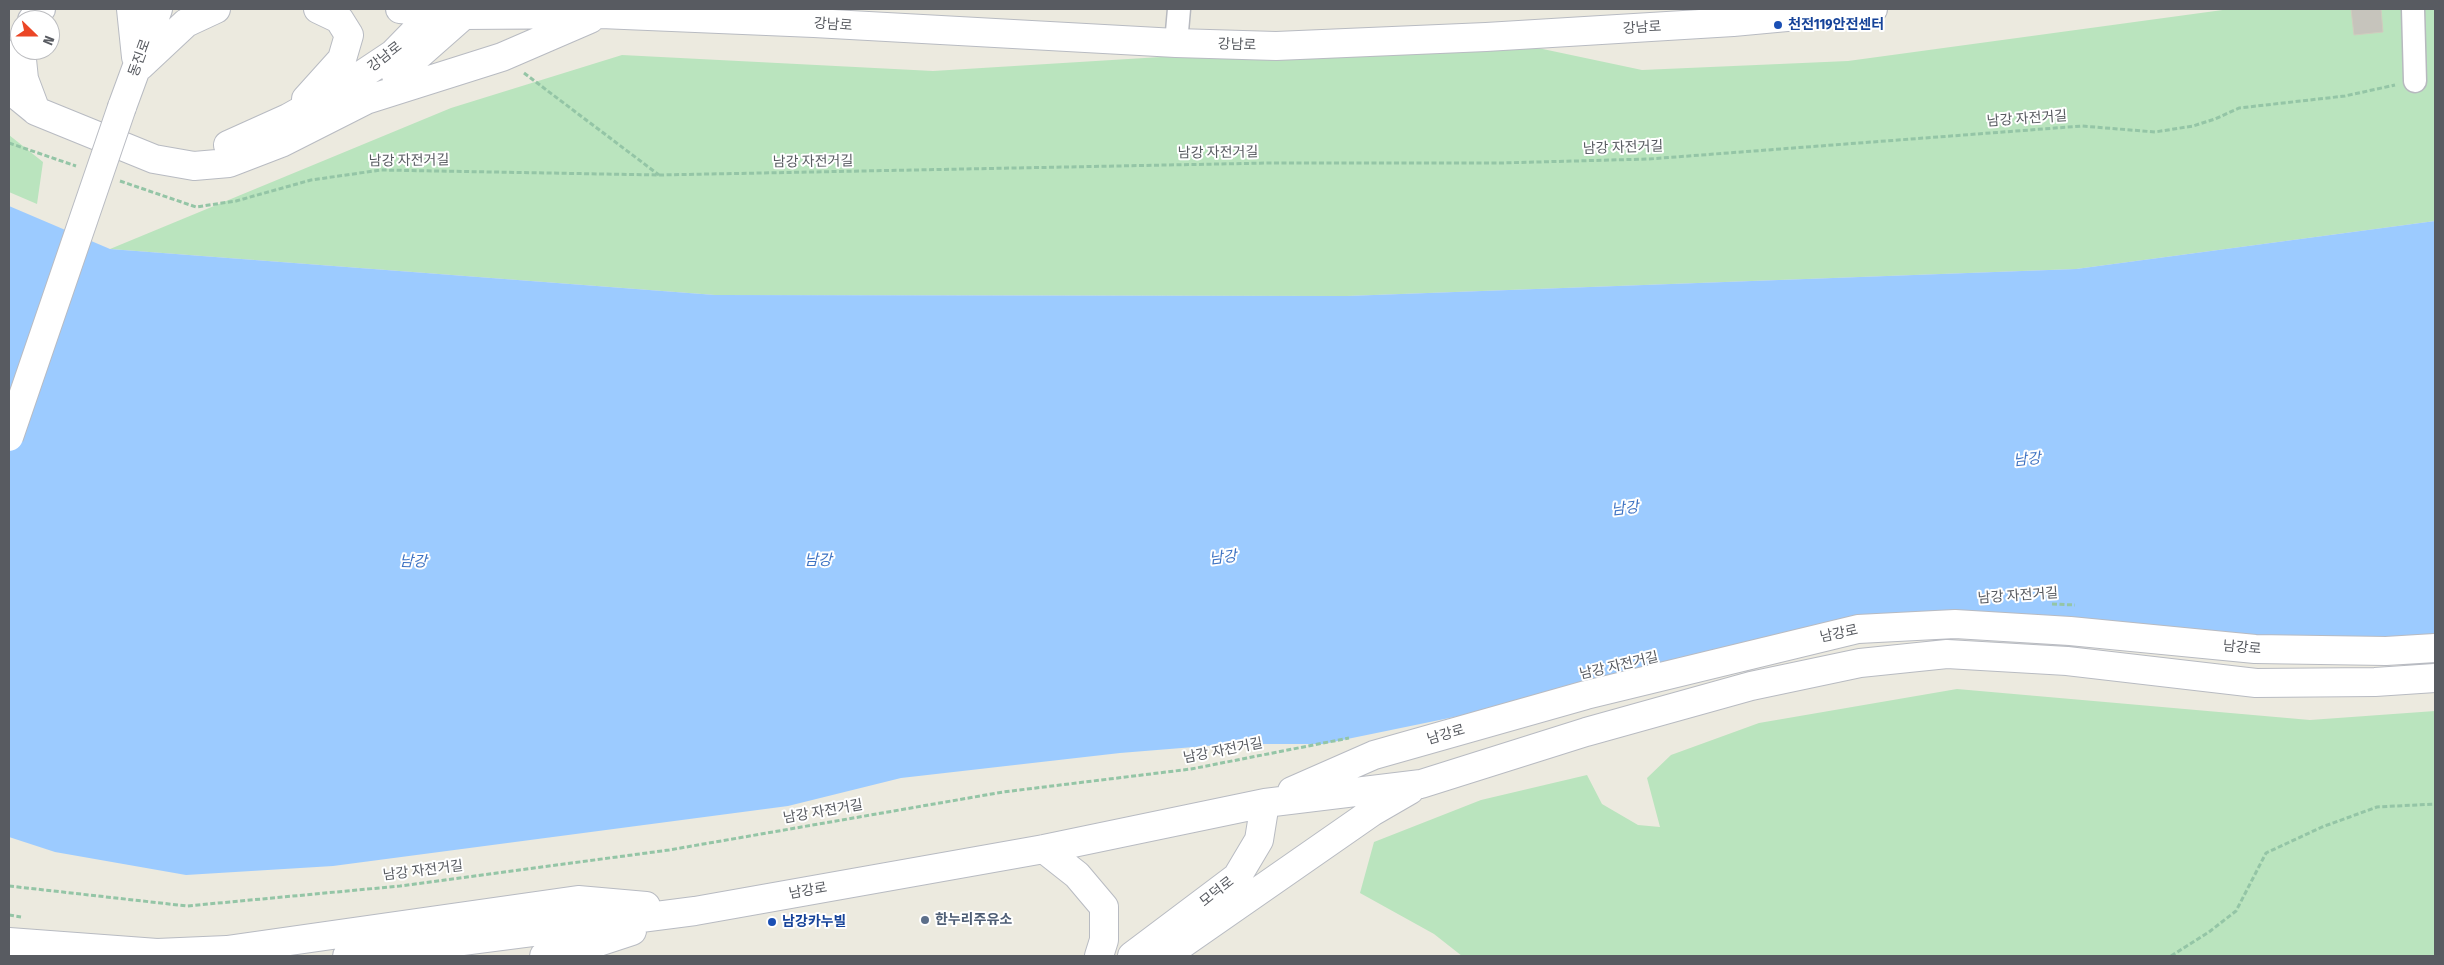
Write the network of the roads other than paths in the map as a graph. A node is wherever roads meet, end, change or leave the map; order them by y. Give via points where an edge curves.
1 (132, 9) edge
2 (158, 9) edge
3 (216, 9) edge
4 (318, 9) edge
5 (400, 9) edge
6 (1179, 9) edge
7 (1873, 9) edge
8 (2413, 9) edge
9 (602, 12) edge
10 (433, 13) junction
11 (464, 15) junction
12 (1733, 15) edge
13 (869, 18) edge
14 (1176, 43) junction
15 (23, 60) edge
16 (137, 68) junction
17 (2414, 81) road end
18 (9, 89) edge
19 (366, 100) junction
20 (36, 111) junction
21 (288, 118) junction
22 (177, 162) junction
23 (9, 437) edge
24 (2435, 648) edge
25 (2435, 678) edge
26 (1421, 784) junction
27 (1265, 803) junction
28 (1044, 849) junction
29 (695, 911) junction
30 (9, 942) edge
31 (347, 956) edge
32 (544, 956) edge
33 (1099, 956) edge
34 (1132, 956) edge
35 (1165, 956) edge

1 - 16 street
2 - 16 street, 동진로
3 - 16 street via 186,23
4 - 21 street via 339,19 349,36 342,59
5 - 10 street
6 - 14 street
7 - 12 street, 강남로
8 - 17 street
9 - 11 street, 강남로
9 - 13 street, 강남로
9 - 19 street, 강남로 via 502,57
10 - 11 street, 강남로
10 - 21 street, 강남로 via 393,54 346,86
11 - 19 street
12 - 14 street, 강남로 via 1486,37 1276,46
13 - 14 street, 강남로
15 - 20 street via 24,79
16 - 23 street, 동진로, bridge
18 - 20 street, 강남로
19 - 22 street, 강남로 via 281,143 229,163 194,166
20 - 22 street, 강남로 via 154,159
21 - 22 street, 강남로 via 210,154
24 - 27 street, 남강로 via 2386,651 2255,649 2070,631 1955,624 1858,629 1586,695 1374,755
25 - 26 street, 남강로 via 2256,684 2067,661 1947,654 1860,663 1751,686 1586,732
26 - 27 street, 남강로
26 - 35 street via 1372,812
27 - 28 street, 남강로
27 - 34 street, 모덕로 via 1259,840 1237,877
28 - 29 street, 남강로
28 - 33 street via 1077,875 1104,907 1104,940
29 - 30 street via 578,900 227,950 157,954
29 - 31 street, 남강로
29 - 32 street via 565,954

